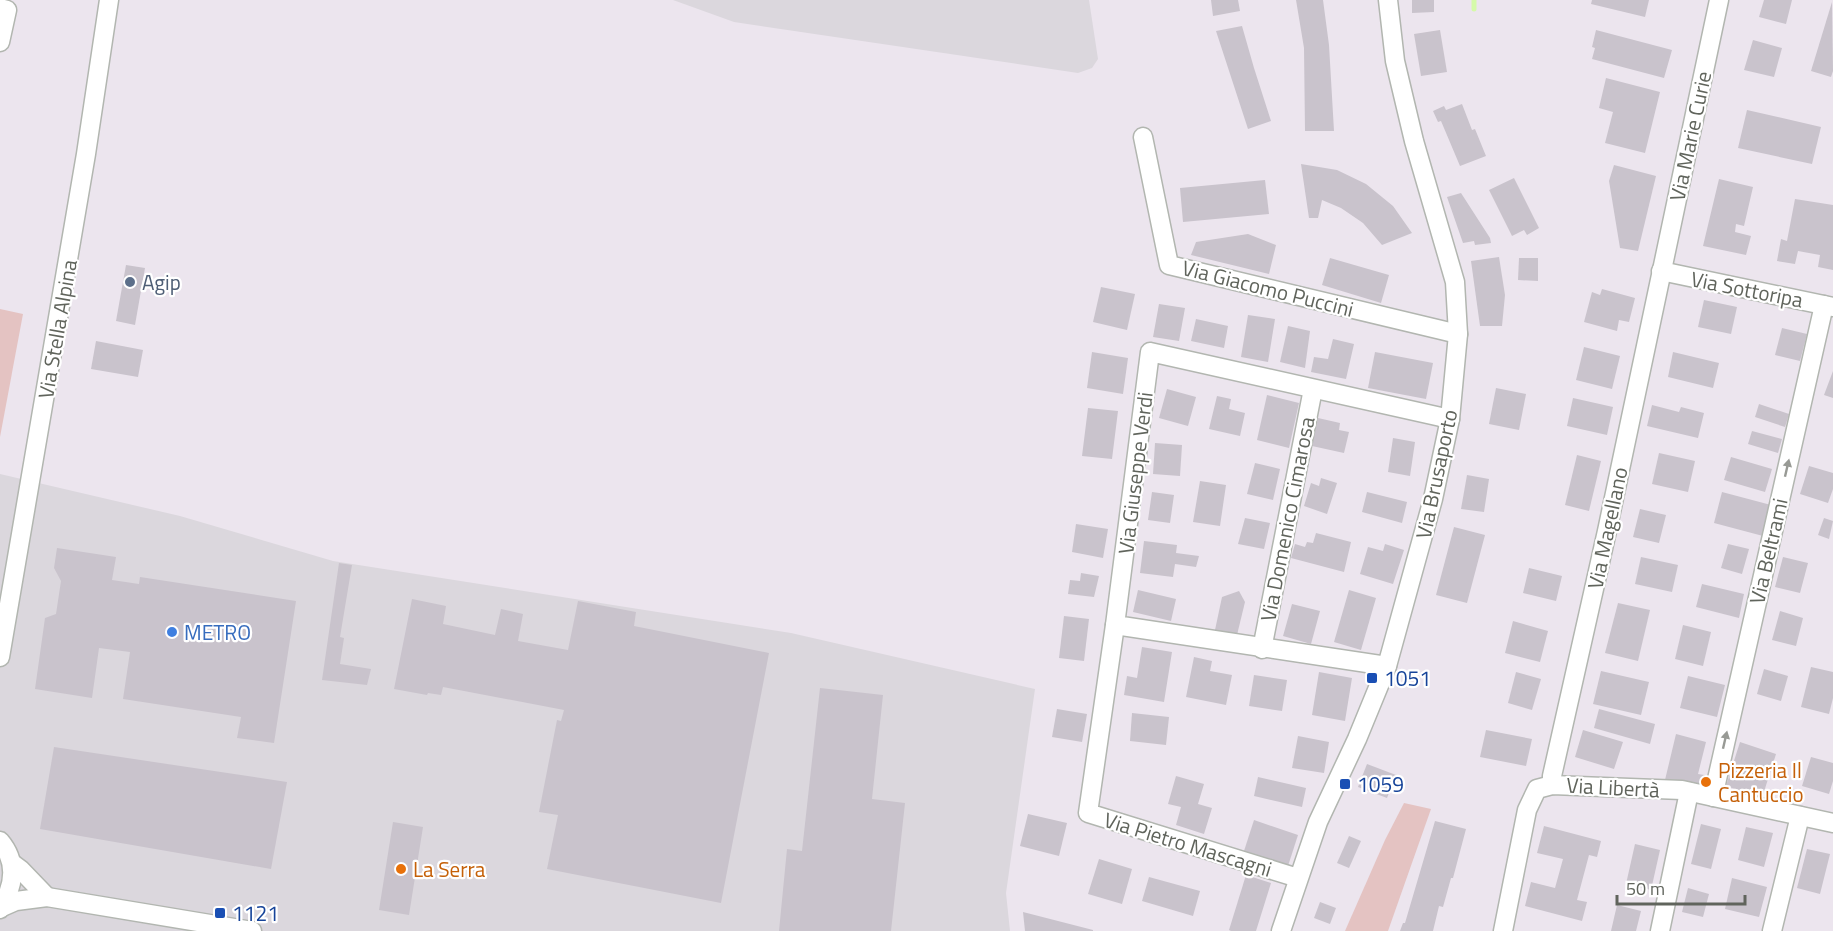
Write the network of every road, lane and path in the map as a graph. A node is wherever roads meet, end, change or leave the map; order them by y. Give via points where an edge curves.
1 (109, 0) edge
2 (1389, 0) edge
3 (1719, 0) edge
4 (0, 8) edge
5 (0, 42) edge
6 (1143, 138) dead end
7 (1661, 271) junction
8 (1829, 306) edge
9 (1458, 334) junction
10 (1313, 389) junction
11 (1450, 418) junction
12 (1115, 626) junction
13 (1262, 649) junction
14 (0, 657) edge
15 (1387, 666) junction
16 (1552, 784) junction
17 (1689, 792) junction
18 (1713, 797) junction
19 (1800, 816) junction
20 (1833, 823) edge
21 (0, 841) edge
22 (13, 864) junction
23 (1298, 878) junction
24 (47, 897) junction
25 (0, 908) edge
26 (252, 931) edge
27 (1281, 931) edge
28 (1503, 931) edge
29 (1660, 931) edge
30 (1772, 931) edge

1 - 14 street, Via Stella Alpina
2 - 9 street, Via Brusaporto via 1395,61 1455,282
3 - 7 street, Via Marie Curie
4 - 5 street via 7,10
6 - 9 street, Via Giacomo Puccini via 1169,265
7 - 8 street, Via Sottoripa
7 - 16 street, Via Magellano
18 -> 8 street, Via Beltrami
9 - 11 street, Via Brusaporto
10 - 11 street, Via Giuseppe Verdi
10 - 12 street, Via Giuseppe Verdi via 1150,352
10 - 13 street, Via Domenico Cimarosa
11 - 15 street, Via Brusaporto via 1433,499
12 - 13 street
12 - 23 street, Via Pietro Mascagni via 1088,813
13 - 15 street
15 - 23 street, Via Brusaporto via 1318,822
16 - 17 street, Via Libertà
16 - 28 street, Via Libertà via 1537,789 1527,810
17 - 18 street, Via Libertà
17 - 29 street
18 - 19 street, Via Libertà
19 - 20 street, Via Libertà
19 - 30 street
21 - 22 street
22 - 24 street
22 - 25 street via 8,895
23 - 27 street, Via Brusaporto
24 - 25 street via 16,901
24 - 26 street

